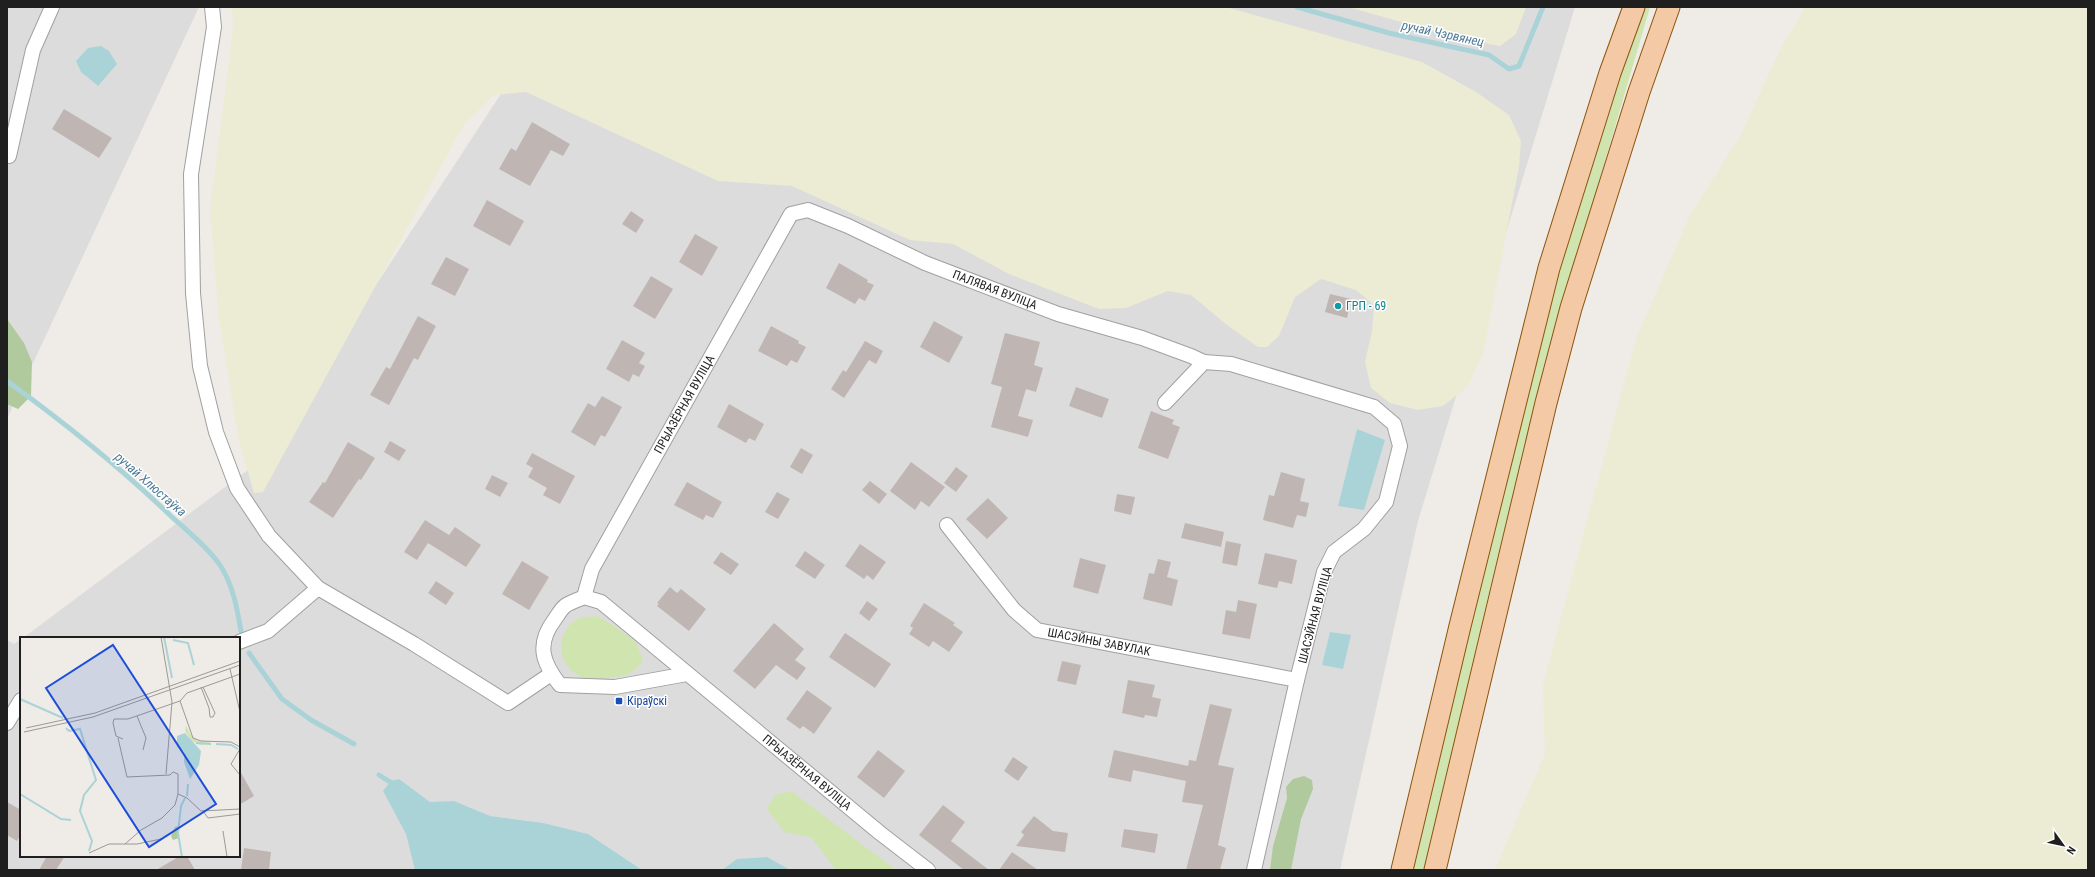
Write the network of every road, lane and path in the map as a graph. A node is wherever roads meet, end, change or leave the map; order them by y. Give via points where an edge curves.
1 (52, 7) edge
2 (212, 7) edge
3 (1634, 7) edge
4 (1669, 7) edge
5 (9, 156) dead end
6 (791, 214) joint
7 (1204, 362) junction
8 (1165, 403) dead end
9 (947, 525) dead end
10 (318, 588) junction
11 (584, 597) junction
12 (240, 642) edge
13 (551, 674) junction
14 (687, 674) junction
15 (1297, 680) junction
16 (20, 701) edge
17 (9, 716) edge
18 (928, 870) edge
19 (1254, 870) edge
20 (1402, 870) edge
21 (1434, 870) edge

1 - 5 street via 33,50
2 - 10 street via 214,28 191,174 193,293 200,366 216,432 237,488 269,536
3 - 20 main road via 1610,73 1549,268
4 - 21 main road via 1639,92 1571,308
6 - 7 street, ПАЛЯВАЯ ВУЛІЦА via 808,210 925,263 1058,314 1142,338
6 - 11 street, ПРЫАЗЁРНАЯ ВУЛІЦА via 592,569
7 - 8 street
7 - 15 street, ШАСЭЙНАЯ ВУЛІЦА via 1231,364 1374,407 1394,424 1400,446 1386,502 1364,529 1334,552 1324,572
9 - 15 street, ШАСЭЙНЫ ЗАВУЛАК via 1014,610 1037,630
10 - 12 street via 268,631
10 - 13 street via 508,703
11 - 13 street via 564,607 549,627 543,643 544,659
11 - 14 street, ПРЫАЗЁРНАЯ ВУЛІЦА via 601,602
13 - 14 street via 560,685 615,687
14 - 18 street, ПРЫАЗЁРНАЯ ВУЛІЦА
15 - 19 street, ШАСЭЙНАЯ ВУЛІЦА
16 - 17 street

